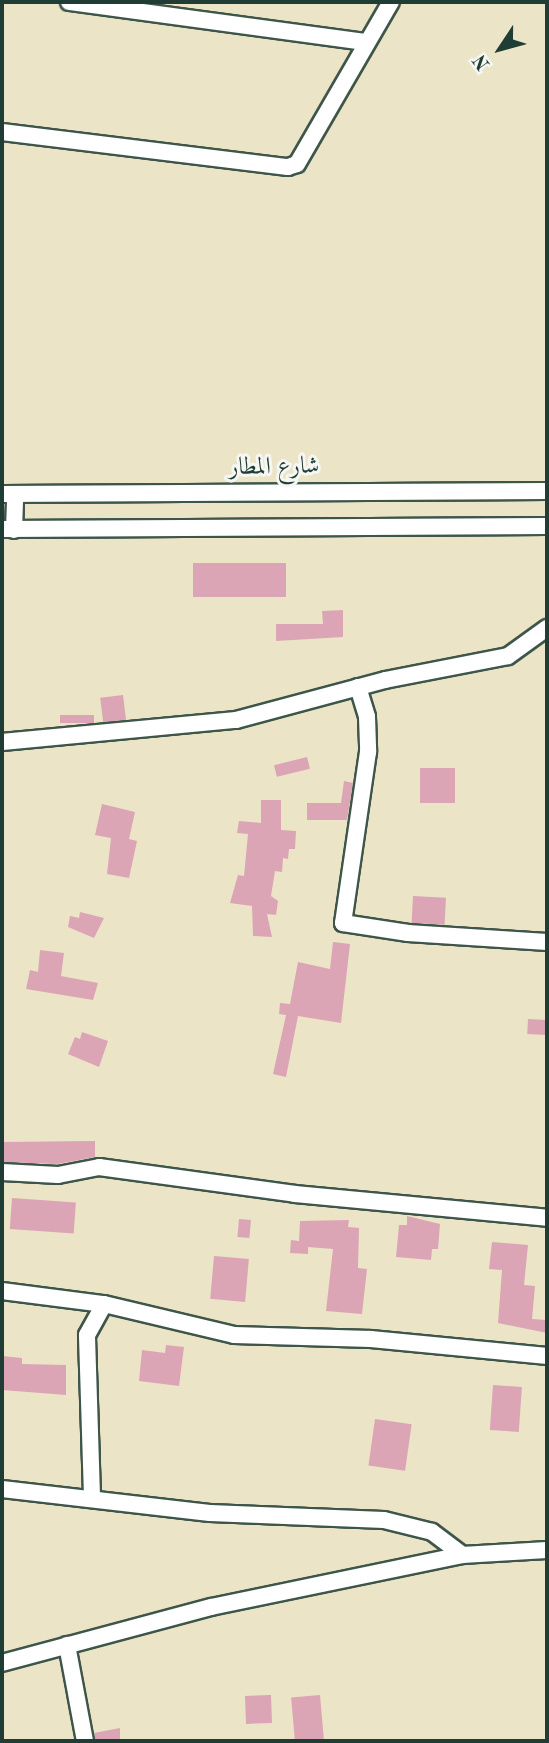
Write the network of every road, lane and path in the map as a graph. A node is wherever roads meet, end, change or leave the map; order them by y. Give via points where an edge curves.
1 (69, 2) edge
2 (391, 2) edge
3 (366, 42) junction
4 (2, 132) edge
5 (547, 491) edge
6 (8, 494) edge
7 (547, 526) edge
8 (8, 529) edge
9 (547, 628) edge
10 (358, 687) junction
11 (2, 742) edge
12 (547, 942) edge
13 (2, 1172) edge
14 (547, 1218) edge
15 (2, 1291) edge
16 (104, 1304) junction
17 (547, 1356) edge
18 (2, 1489) edge
19 (92, 1496) junction
20 (547, 1550) edge
21 (462, 1555) junction
22 (67, 1645) junction
23 (2, 1663) edge
24 (85, 1741) edge

1 - 3 street
2 - 3 street
3 - 4 street via 297,164 288,167
5 - 6 street, شارع المطار
6 - 8 street
7 - 8 street
9 - 10 street via 508,656
10 - 11 street via 212,724
10 - 12 street via 368,752 343,923 408,933
13 - 14 street via 58,1174 99,1167 295,1194
15 - 16 street
16 - 17 street via 234,1335 371,1339
16 - 19 street via 87,1335
18 - 19 street
19 - 21 street via 210,1513 415,1525 449,1542
20 - 21 street
21 - 22 street via 211,1607
22 - 23 street
22 - 24 street

